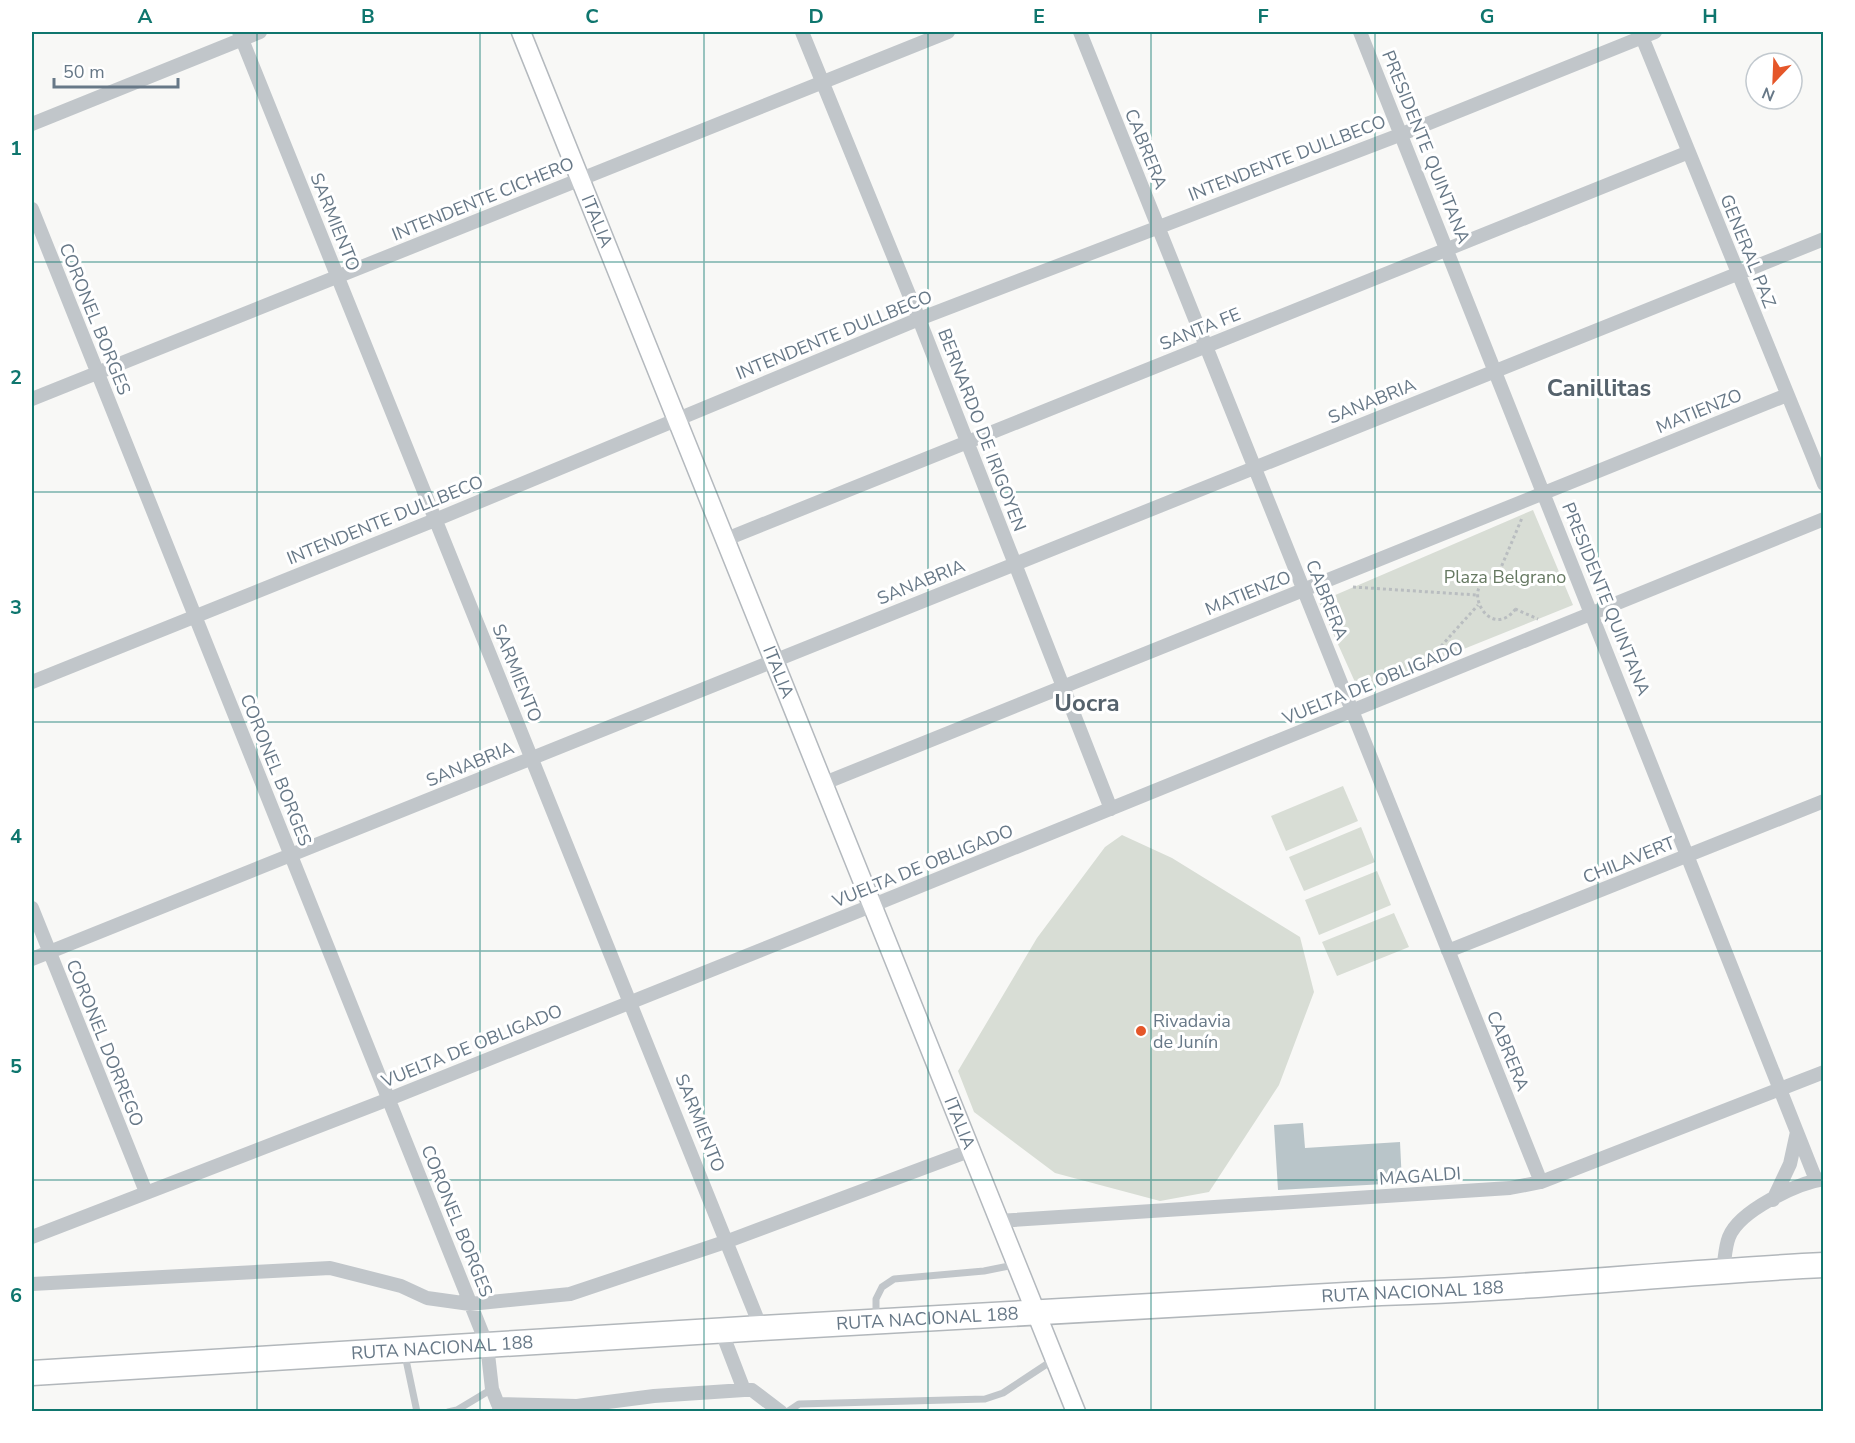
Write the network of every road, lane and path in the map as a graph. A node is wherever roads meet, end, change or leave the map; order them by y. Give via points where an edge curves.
1 (260, 32) edge
2 (521, 32) edge
3 (802, 32) edge
4 (948, 32) edge
5 (1080, 32) edge
6 (1360, 32) edge
7 (1646, 33) edge
8 (241, 35) edge
9 (822, 82) junction
10 (32, 124) edge
11 (1402, 134) junction
12 (1689, 152) junction
13 (580, 179) junction
14 (32, 209) edge
15 (1158, 227) junction
16 (1824, 239) edge
17 (1448, 249) junction
18 (1738, 273) junction
19 (338, 276) junction
20 (919, 319) junction
21 (1206, 346) junction
22 (1496, 370) junction
23 (98, 373) junction
24 (1787, 395) junction
25 (32, 399) edge
26 (676, 420) junction
27 (967, 442) junction
28 (1255, 468) junction
29 (1824, 484) edge
30 (1545, 493) junction
31 (1530, 498) junction
32 (1824, 519) edge
33 (435, 520) junction
34 (724, 540) junction
35 (1015, 564) junction
36 (1497, 577) junction
37 (1504, 578) dead end
38 (1351, 587) dead end
39 (1304, 590) junction
40 (1477, 595) junction
41 (1478, 605) junction
42 (1517, 606) dead end
43 (1593, 613) junction
44 (195, 616) junction
45 (773, 661) junction
46 (1423, 666) dead end
47 (32, 682) edge
48 (1063, 687) junction
49 (1352, 711) junction
50 (532, 758) junction
51 (822, 784) junction
52 (1824, 801) edge
53 (1110, 809) junction
54 (291, 855) junction
55 (1688, 856) junction
56 (871, 906) junction
57 (32, 908) edge
58 (1449, 951) junction
59 (49, 952) junction
60 (32, 959) edge
61 (631, 1002) junction
62 (1824, 1072) edge
63 (1780, 1089) junction
64 (389, 1099) junction
65 (1797, 1132) junction
66 (969, 1151) junction
67 (1820, 1180) edge
68 (1541, 1182) junction
69 (146, 1192) junction
70 (1773, 1200) junction
71 (998, 1221) junction
72 (32, 1237) edge
73 (728, 1241) junction
74 (1017, 1264) junction
75 (1824, 1265) edge
76 (1723, 1269) junction
77 (32, 1284) edge
78 (471, 1304) junction
79 (1038, 1312) junction
80 (876, 1322) junction
81 (761, 1328) junction
82 (721, 1330) junction
83 (487, 1345) junction
84 (404, 1351) junction
85 (1055, 1359) junction
86 (32, 1373) edge
87 (492, 1389) junction
88 (744, 1390) junction
89 (500, 1408) edge
90 (417, 1412) edge
91 (448, 1412) edge
92 (781, 1412) edge
93 (787, 1412) edge
94 (1076, 1412) edge

1 - 8 street
2 - 13 street, ITALIA
3 - 9 street, BERNARDO DE IRIGOYEN
4 - 9 street, INTENDENTE CICHERO
5 - 15 street, CABRERA
6 - 11 street, PRESIDENTE QUINTANA
7 - 11 street, INTENDENTE DULLBECO
7 - 12 street, GENERAL PAZ
8 - 10 street
8 - 19 street, SARMIENTO
9 - 13 street, INTENDENTE CICHERO
9 - 20 street, BERNARDO DE IRIGOYEN
11 - 15 street, INTENDENTE DULLBECO
11 - 17 street, PRESIDENTE QUINTANA
12 - 17 street, SANTA FE
12 - 18 street, GENERAL PAZ
13 - 19 street, INTENDENTE CICHERO
13 - 26 street, ITALIA
14 - 23 street, CORONEL BORGES
15 - 20 street, INTENDENTE DULLBECO
15 - 21 street, CABRERA
16 - 18 street, SANABRIA
17 - 21 street, SANTA FE
17 - 22 street, PRESIDENTE QUINTANA
18 - 22 street, SANABRIA
18 - 24 street, GENERAL PAZ
19 - 23 street, INTENDENTE CICHERO
19 - 33 street, SARMIENTO
20 - 26 street, INTENDENTE DULLBECO
20 - 27 street, BERNARDO DE IRIGOYEN
21 - 27 street, SANTA FE
21 - 28 street, CABRERA
22 - 28 street, SANABRIA
22 - 30 street, PRESIDENTE QUINTANA
23 - 25 street, INTENDENTE CICHERO
23 - 44 street, CORONEL BORGES
24 - 29 street, GENERAL PAZ
24 - 30 street, MATIENZO
26 - 33 street, INTENDENTE DULLBECO
26 - 34 street, ITALIA
27 - 34 street, SANTA FE
27 - 35 street, BERNARDO DE IRIGOYEN
28 - 35 street, SANABRIA
28 - 39 street, CABRERA
30 - 31 street, MATIENZO
30 - 43 street, PRESIDENTE QUINTANA
31 - 36 path
31 - 39 street, MATIENZO
32 - 43 street, VUELTA DE OBLIGADO
33 - 44 street, INTENDENTE DULLBECO
33 - 50 street, SARMIENTO
34 - 45 street, ITALIA
35 - 45 street, SANABRIA
35 - 48 street, BERNARDO DE IRIGOYEN
36 - 37 path
36 - 40 path via 1485,581
38 - 40 path
39 - 48 street, MATIENZO
39 - 49 street, CABRERA
40 - 41 path
41 - 42 path via 1487,616 1500,619 1513,613
41 - 46 path
43 - 49 street, VUELTA DE OBLIGADO
43 - 55 street, PRESIDENTE QUINTANA
44 - 47 street, INTENDENTE DULLBECO
44 - 54 street, CORONEL BORGES
45 - 50 street, SANABRIA
45 - 51 street, ITALIA
48 - 51 street, MATIENZO
48 - 53 street, BERNARDO DE IRIGOYEN
49 - 53 street, VUELTA DE OBLIGADO
49 - 58 street, CABRERA
50 - 54 street, SANABRIA
50 - 61 street, SARMIENTO
51 - 56 street, ITALIA
52 - 55 street, CHILAVERT
53 - 56 street, VUELTA DE OBLIGADO
54 - 59 street, SANABRIA
54 - 64 street, CORONEL BORGES
55 - 58 street, CHILAVERT
55 - 63 street, PRESIDENTE QUINTANA
56 - 61 street, VUELTA DE OBLIGADO
56 - 66 street, ITALIA
57 - 59 street, CORONEL DORREGO
58 - 68 street, CABRERA
59 - 60 street, SANABRIA
59 - 69 street, CORONEL DORREGO
61 - 64 street, VUELTA DE OBLIGADO
61 - 73 street, SARMIENTO
62 - 63 street, MAGALDI
63 - 65 street, PRESIDENTE QUINTANA
63 - 68 street, MAGALDI
64 - 69 street, VUELTA DE OBLIGADO
64 - 78 street, CORONEL BORGES
65 - 67 street, PRESIDENTE QUINTANA
65 - 70 street via 1790,1164
66 - 71 street, ITALIA
66 - 73 street
67 - 70 street
68 - 71 street, MAGALDI via 1510,1188
69 - 72 street, VUELTA DE OBLIGADO
70 - 76 street via 1740,1220 1729,1236
71 - 74 street, ITALIA
73 - 78 street via 570,1294
73 - 81 street, SARMIENTO
74 - 79 street, ITALIA
74 - 80 lane via 894,1279 882,1287 876,1299
75 - 76 highway, RUTA NACIONAL 188
76 - 79 highway, RUTA NACIONAL 188 via 1465,1291
77 - 78 street via 330,1268 401,1286 427,1298
78 - 83 street, CORONEL BORGES
79 - 80 highway, RUTA NACIONAL 188
79 - 85 street, ITALIA
80 - 81 highway, RUTA NACIONAL 188
81 - 82 highway, RUTA NACIONAL 188
82 - 83 highway, RUTA NACIONAL 188
82 - 88 street
83 - 84 highway, RUTA NACIONAL 188
83 - 87 street, CORONEL BORGES
84 - 86 highway, RUTA NACIONAL 188
84 - 90 lane
85 - 93 lane via 1002,1394 985,1399 799,1404
85 - 94 street, ITALIA
87 - 89 street, CORONEL BORGES
87 - 91 lane
88 - 89 street via 577,1406
88 - 92 street via 752,1390

